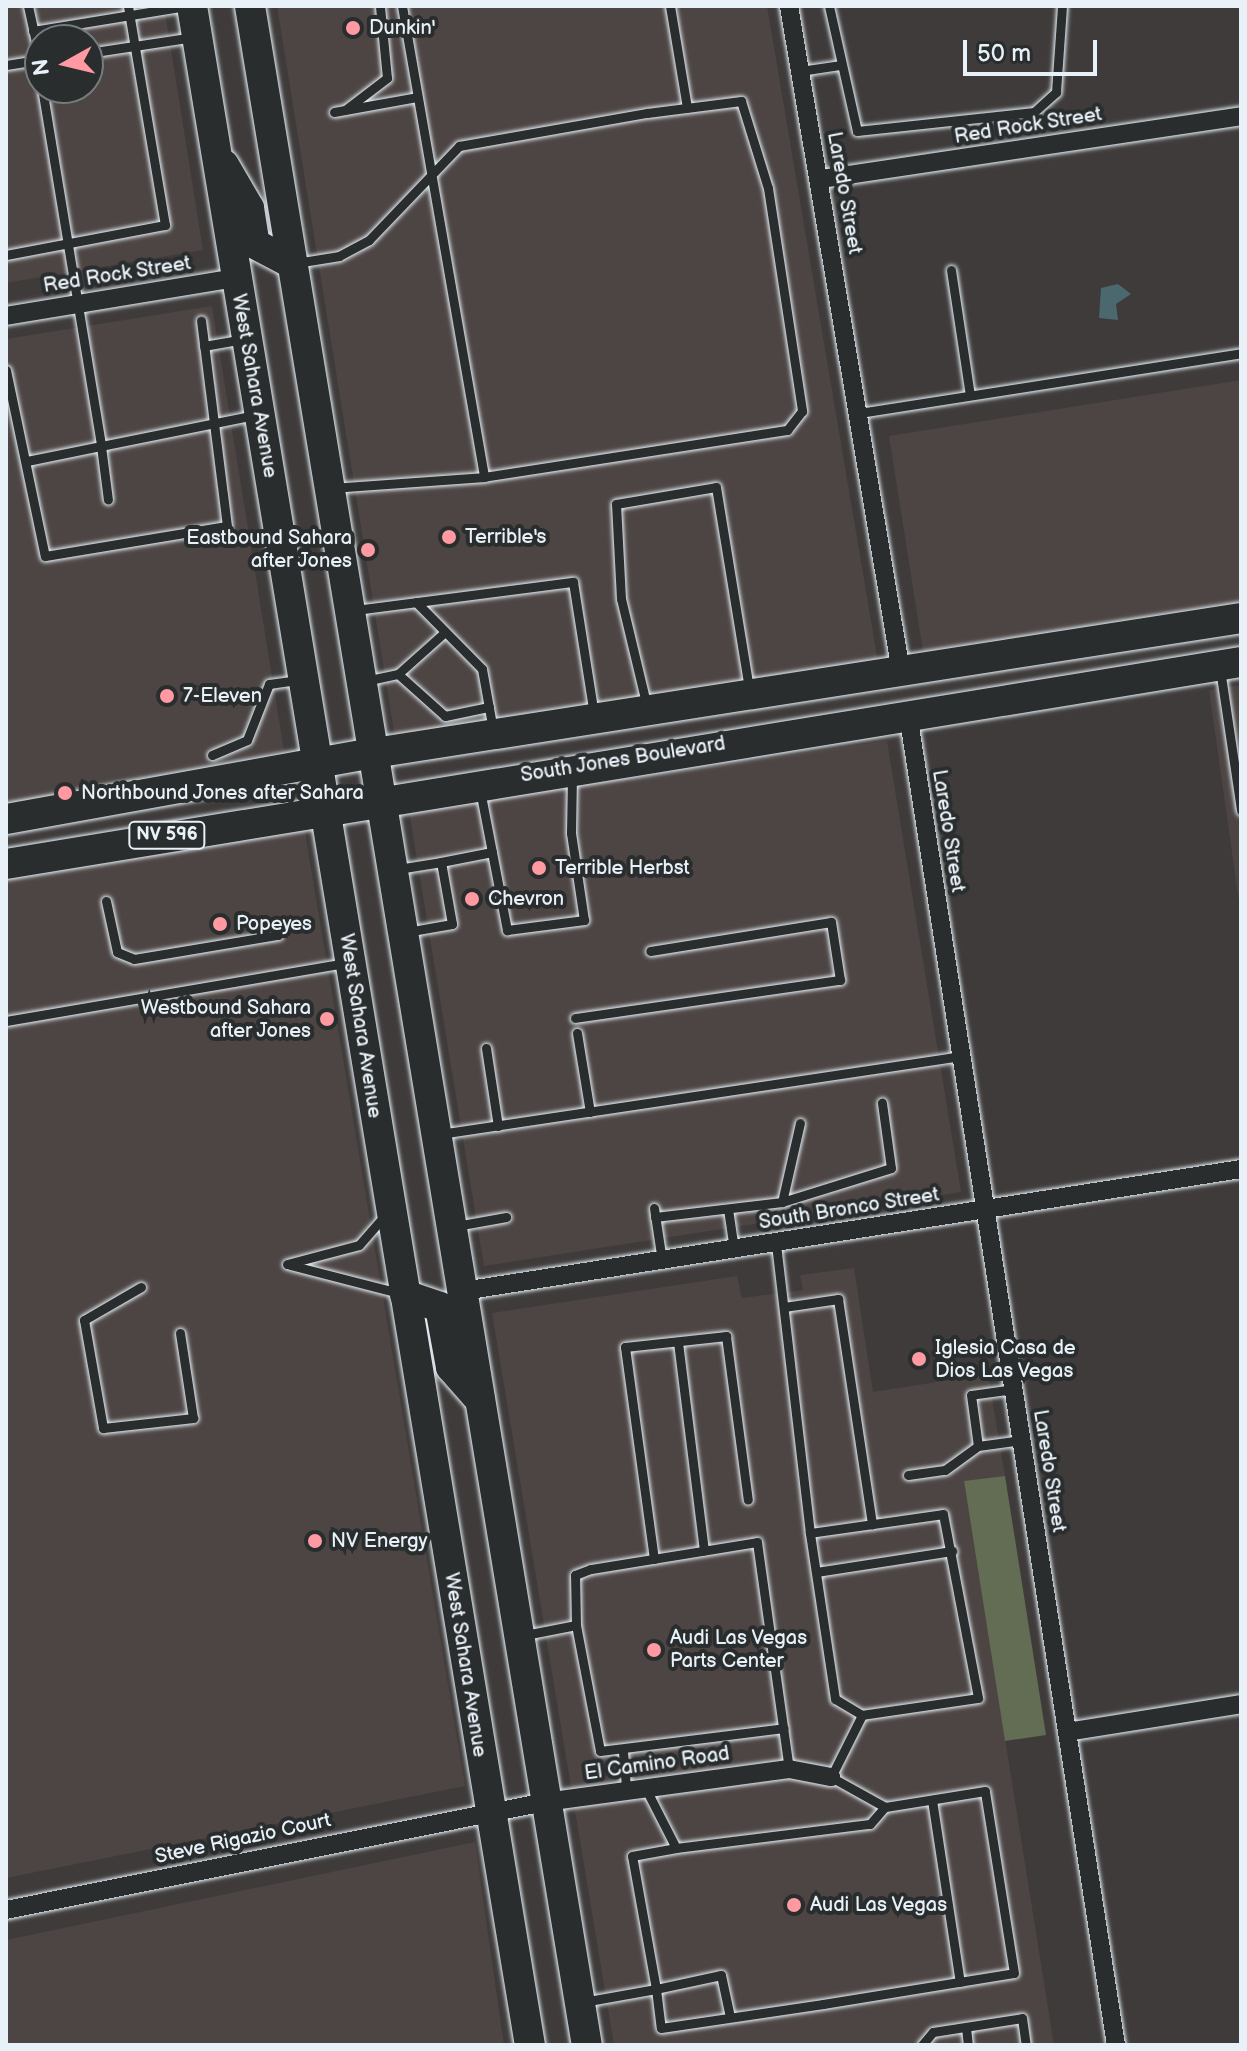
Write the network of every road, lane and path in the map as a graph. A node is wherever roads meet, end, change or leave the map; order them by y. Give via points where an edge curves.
1 (186, 6) edge
2 (192, 6) edge
3 (250, 6) edge
4 (380, 6) edge
5 (402, 6) edge
6 (670, 6) edge
7 (789, 6) edge
8 (829, 6) edge
9 (1062, 6) edge
10 (129, 11) edge
11 (67, 24) edge
12 (197, 37) junction
13 (135, 46) junction
14 (104, 51) edge
15 (840, 65) junction
16 (800, 71) junction
17 (417, 97) junction
18 (45, 104) edge
19 (687, 108) junction
20 (345, 110) junction
21 (334, 112) dead end
22 (1241, 116) edge
23 (214, 146) junction
24 (430, 176) junction
25 (821, 179) junction
26 (68, 243) junction
27 (6, 255) edge
28 (293, 264) junction
29 (951, 270) dead end
30 (235, 278) junction
31 (78, 303) junction
32 (6, 316) edge
33 (201, 321) dead end
34 (246, 339) junction
35 (204, 346) junction
36 (1241, 353) edge
37 (6, 370) edge
38 (970, 395) junction
39 (859, 413) junction
40 (258, 414) junction
41 (216, 422) junction
42 (101, 446) junction
43 (27, 461) junction
44 (484, 477) junction
45 (330, 489) junction
46 (108, 500) dead end
47 (416, 602) junction
48 (350, 611) junction
49 (1241, 618) edge
50 (445, 632) junction
51 (1017, 655) junction
52 (1230, 664) edge
53 (901, 672) junction
54 (398, 674) junction
55 (302, 679) junction
56 (362, 682) junction
57 (750, 693) junction
58 (648, 710) junction
59 (908, 714) junction
60 (595, 718) junction
61 (491, 721) junction
62 (374, 753) junction
63 (212, 755) dead end
64 (316, 763) junction
65 (572, 769) junction
66 (479, 784) junction
67 (381, 800) junction
68 (322, 808) junction
69 (1241, 810) edge
70 (6, 819) edge
71 (492, 852) junction
72 (441, 862) junction
73 (6, 864) edge
74 (393, 870) junction
75 (106, 901) dead end
76 (276, 925) dead end
77 (403, 933) junction
78 (650, 951) dead end
79 (350, 963) junction
80 (575, 1018) dead end
81 (6, 1021) edge
82 (577, 1033) dead end
83 (486, 1048) dead end
84 (961, 1056) junction
85 (882, 1103) dead end
86 (590, 1112) junction
87 (800, 1123) dead end
88 (498, 1126) junction
89 (437, 1135) junction
90 (1241, 1169) edge
91 (782, 1202) junction
92 (391, 1208) junction
93 (728, 1209) junction
94 (986, 1210) junction
95 (506, 1217) dead end
96 (452, 1227) junction
97 (776, 1244) junction
98 (734, 1249) junction
99 (662, 1261) junction
100 (141, 1287) dead end
101 (463, 1291) junction
102 (405, 1295) junction
103 (784, 1307) junction
104 (180, 1333) dead end
105 (678, 1342) junction
106 (1014, 1389) junction
107 (480, 1400) junction
108 (1022, 1440) junction
109 (978, 1446) junction
110 (908, 1475) dead end
111 (748, 1500) dead end
112 (872, 1524) junction
113 (810, 1533) junction
114 (704, 1550) junction
115 (952, 1551) junction
116 (654, 1559) junction
117 (816, 1572) junction
118 (576, 1625) junction
119 (518, 1637) junction
120 (1241, 1704) edge
121 (862, 1715) junction
122 (784, 1728) junction
123 (1067, 1732) junction
124 (623, 1752) junction
125 (789, 1769) junction
126 (831, 1777) junction
127 (636, 1789) junction
128 (932, 1800) junction
129 (545, 1802) junction
130 (885, 1807) junction
131 (489, 1811) junction
132 (676, 1848) junction
133 (6, 1910) edge
134 (960, 1982) junction
135 (656, 1989) junction
136 (579, 2002) junction
137 (730, 2017) junction
138 (966, 2027) junction
139 (530, 2045) edge
140 (587, 2045) edge
141 (922, 2045) edge
142 (968, 2045) edge
143 (1026, 2045) edge
144 (1116, 2045) edge

1 - 10 lane
2 - 12 main road, West Sahara Avenue
3 - 28 main road
4 - 20 lane via 387,78
5 - 17 lane
6 - 19 lane
7 - 16 street, Laredo Street
8 - 15 lane
9 - 15 lane via 1056,92 1034,112 857,131
10 - 11 lane
10 - 13 lane
12 - 13 lane
12 - 23 main road, West Sahara Avenue
13 - 14 lane
13 - 26 lane via 165,225
15 - 16 lane
16 - 25 street, Laredo Street
17 - 20 lane
17 - 24 lane
18 - 26 lane
19 - 24 lane via 459,146
19 - 44 lane via 741,101 768,188 802,411 787,430
20 - 21 lane
22 - 25 street, Red Rock Street
23 - 28 main road via 249,208 255,244
23 - 30 main road, West Sahara Avenue
24 - 28 lane via 356,249
24 - 44 lane
25 - 39 street, Laredo Street
26 - 27 lane
26 - 31 lane
28 - 45 main road
29 - 38 lane
30 - 31 street, Red Rock Street
30 - 34 main road, West Sahara Avenue
31 - 32 street, Red Rock Street
31 - 42 lane
33 - 35 lane
34 - 35 lane
34 - 40 main road, West Sahara Avenue
35 - 41 lane
36 - 38 lane
37 - 43 lane
38 - 39 lane
39 - 53 street, Laredo Street
40 - 41 lane
40 - 55 main road, West Sahara Avenue
41 - 42 lane
41 - 43 lane via 227,526 45,556
42 - 43 lane
42 - 46 lane
44 - 45 lane
45 - 48 main road
47 - 48 lane
47 - 50 lane
47 - 60 lane via 573,582
48 - 56 main road
49 - 51 main road
50 - 54 lane
50 - 61 lane via 482,669
51 - 53 main road
51 - 59 main road via 967,687 924,694
52 - 59 main road, South Jones Boulevard
52 - 69 lane
53 - 57 main road
54 - 56 lane
54 - 61 lane via 445,716
55 - 63 lane via 269,684 247,740
55 - 64 main road, West Sahara Avenue
56 - 62 main road
57 - 58 main road
57 - 58 lane via 716,487 616,504 616,568
58 - 60 main road
59 - 65 main road, South Jones Boulevard
59 - 84 street, Laredo Street
60 - 61 main road
61 - 62 main road
62 - 64 main road, NV 596
62 - 67 main road
64 - 68 main road, West Sahara Avenue
64 - 70 main road, NV 596
65 - 66 main road, South Jones Boulevard
65 - 71 lane via 571,833 584,920 507,930
66 - 67 main road, South Jones Boulevard
66 - 71 lane
67 - 68 main road, South Jones Boulevard / NV 596
67 - 74 main road
68 - 73 main road, South Jones Boulevard / NV 596
68 - 79 main road, West Sahara Avenue
71 - 72 lane
72 - 74 lane
72 - 77 lane via 452,924
74 - 77 main road
75 - 76 lane via 117,952 134,959 278,935
77 - 89 main road
78 - 80 lane via 831,922 840,980
79 - 81 lane
79 - 92 main road, West Sahara Avenue
82 - 86 lane
83 - 88 lane
84 - 86 lane
84 - 94 street, Laredo Street
85 - 91 lane via 891,1168
86 - 88 lane
87 - 91 lane
88 - 89 lane
89 - 96 main road
90 - 94 street, South Bronco Street
91 - 93 lane
92 - 102 main road, West Sahara Avenue
92 - 102 lane via 359,1245 287,1264
93 - 98 lane
93 - 99 lane via 655,1213
94 - 97 street, South Bronco Street
94 - 106 street, Laredo Street
95 - 96 lane
96 - 101 main road
97 - 98 street, South Bronco Street
97 - 103 lane
98 - 99 street, South Bronco Street
99 - 101 street, South Bronco Street
100 - 104 lane via 84,1320 103,1428 193,1418
101 - 107 main road
102 - 107 main road via 440,1307 451,1367
102 - 131 main road, West Sahara Avenue
103 - 112 lane via 838,1299
103 - 113 lane
105 - 111 lane via 726,1336
105 - 114 lane
105 - 116 lane via 625,1347
106 - 108 street, Laredo Street
106 - 109 lane via 971,1395
107 - 119 main road
108 - 109 lane
108 - 123 street, Laredo Street
109 - 110 lane via 945,1470
112 - 113 lane
112 - 115 lane via 943,1514
113 - 117 lane
114 - 116 lane
114 - 122 lane via 757,1542
115 - 117 lane
115 - 121 lane via 978,1698
116 - 118 lane via 575,1575
117 - 121 lane via 835,1699
118 - 119 lane
118 - 124 lane via 600,1751
119 - 129 main road
120 - 123 street
121 - 126 lane
122 - 124 lane
122 - 125 lane
123 - 144 street, Laredo Street
124 - 127 lane
125 - 126 street, El Camino Road
125 - 127 street, El Camino Road
126 - 130 lane
127 - 129 street, El Camino Road
127 - 132 lane
128 - 130 lane
128 - 134 lane
128 - 134 lane via 985,1791 1014,1973
129 - 131 street, El Camino Road
129 - 136 main road
130 - 132 lane via 870,1824
131 - 133 street, Steve Rigazio Court
131 - 139 main road, West Sahara Avenue
132 - 135 lane via 632,1856
134 - 137 lane
135 - 136 lane
135 - 137 lane via 661,2028
135 - 137 lane via 721,1975
136 - 140 main road
138 - 141 lane via 933,2032
138 - 142 lane
138 - 143 lane via 1022,2018

